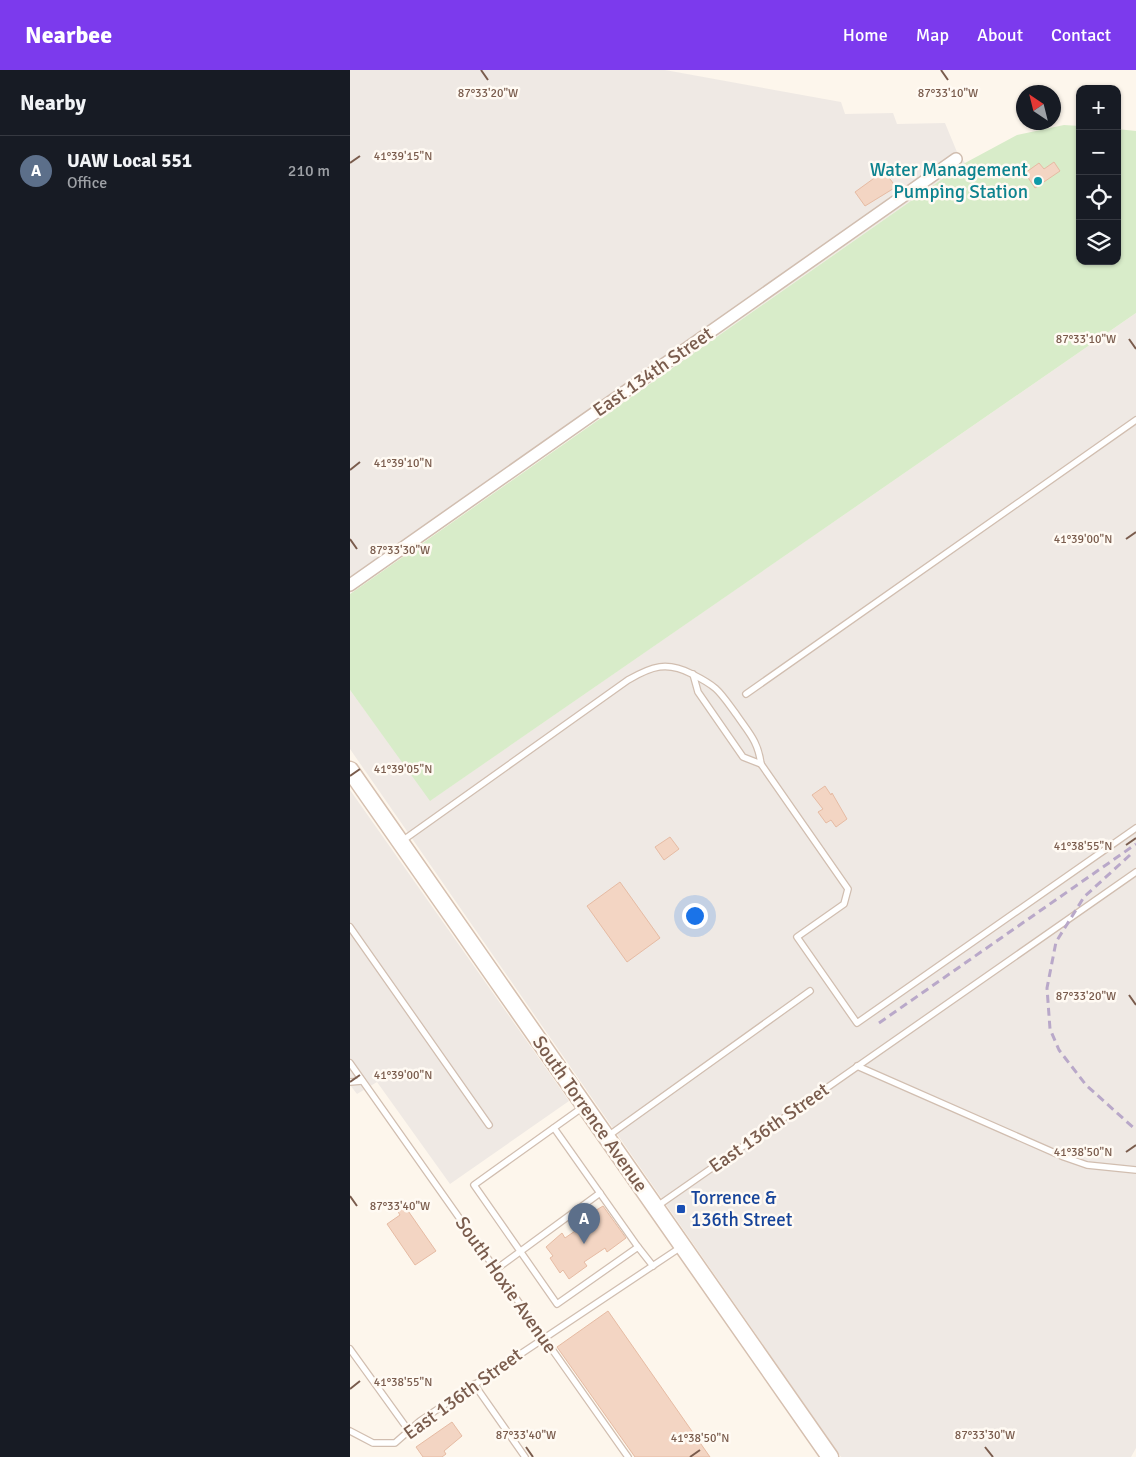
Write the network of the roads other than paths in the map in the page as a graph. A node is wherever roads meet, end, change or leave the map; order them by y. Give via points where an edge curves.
1 (956, 159) dead end
2 (1136, 420) edge
3 (350, 585) edge
4 (693, 674) junction
5 (746, 694) dead end
6 (761, 764) junction
7 (350, 770) edge
8 (1136, 828) edge
9 (400, 842) junction
10 (1136, 872) edge
11 (350, 927) edge
12 (810, 991) dead end
13 (350, 1063) edge
14 (857, 1066) junction
15 (362, 1081) junction
16 (350, 1082) edge
17 (585, 1106) junction
18 (489, 1125) dead end
19 (554, 1128) junction
20 (606, 1137) junction
21 (1136, 1170) edge
22 (600, 1193) junction
23 (655, 1207) junction
24 (682, 1246) junction
25 (638, 1247) junction
26 (519, 1251) junction
27 (653, 1266) junction
28 (494, 1270) junction
29 (542, 1338) junction
30 (350, 1349) edge
31 (474, 1384) junction
32 (350, 1431) edge
33 (409, 1431) junction
34 (525, 1457) edge
35 (628, 1457) edge
36 (830, 1457) edge

1 - 3 street, East 134th Street
2 - 5 lane
4 - 6 lane via 698,692 743,757
4 - 6 lane via 711,682 719,690 759,746
4 - 9 lane via 682,667 660,666 639,674
6 - 8 lane via 848,889 844,904 796,937 857,1023
7 - 9 main road, South Torrence Avenue
9 - 17 main road, South Torrence Avenue
10 - 14 lane, East 136th Street
11 - 18 lane
12 - 20 lane
13 - 15 lane, South Hoxie Avenue
14 - 21 lane via 1064,1157 1087,1165
14 - 23 lane, East 136th Street
15 - 16 lane
15 - 28 lane, South Hoxie Avenue
17 - 19 lane
17 - 20 main road, South Torrence Avenue
19 - 22 lane
19 - 26 lane via 474,1185
20 - 23 main road, South Torrence Avenue
22 - 25 lane
22 - 26 lane
23 - 24 main road, South Torrence Avenue
24 - 27 lane, East 136th Street
24 - 36 main road, South Torrence Avenue
25 - 26 lane via 557,1304
25 - 27 lane
26 - 28 lane
27 - 29 lane, East 136th Street
28 - 29 lane, South Hoxie Avenue
29 - 31 lane, East 136th Street
29 - 35 lane, South Hoxie Avenue
30 - 33 lane
31 - 33 lane, East 136th Street
31 - 34 lane
32 - 33 lane, East 136th Street via 373,1444 395,1443

